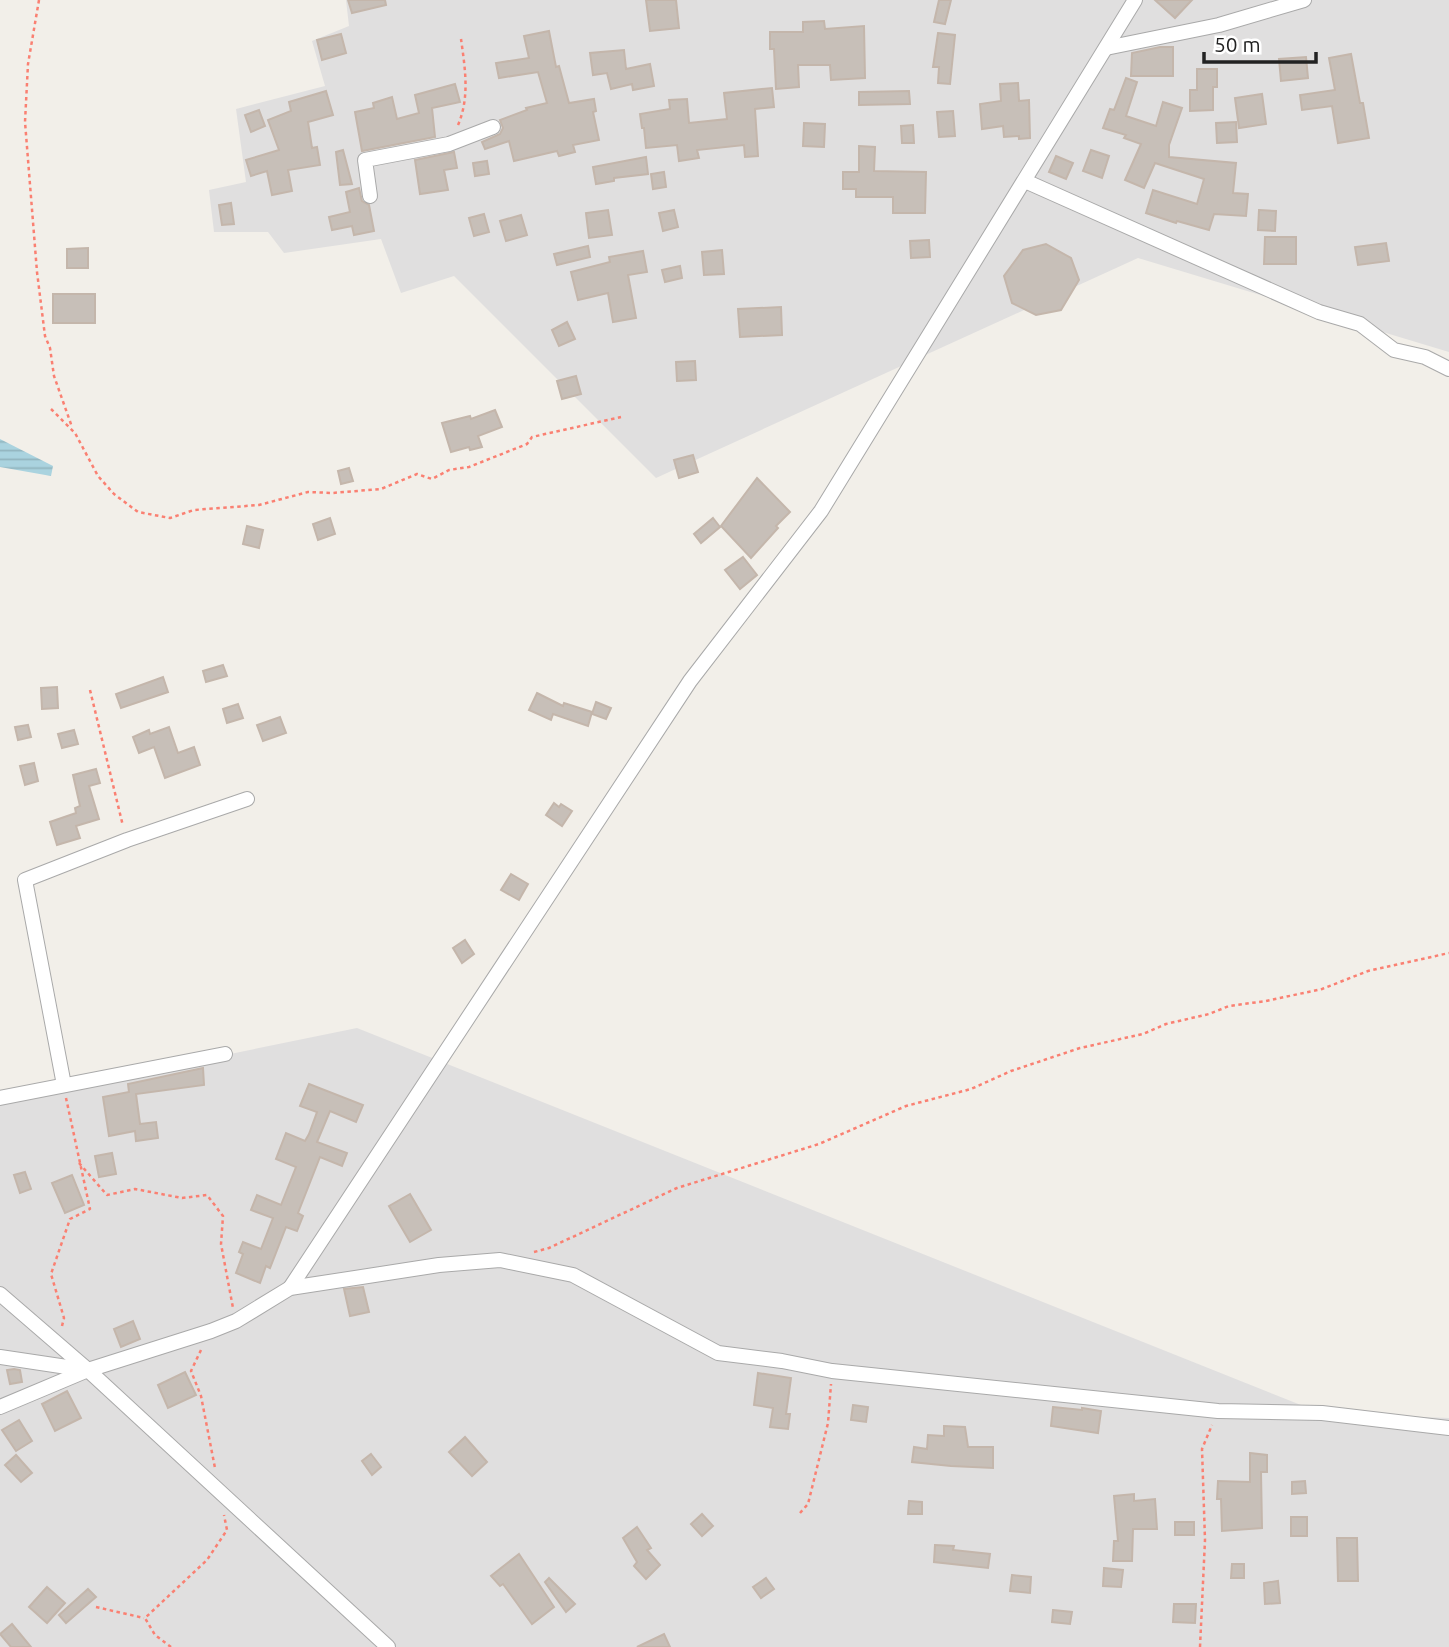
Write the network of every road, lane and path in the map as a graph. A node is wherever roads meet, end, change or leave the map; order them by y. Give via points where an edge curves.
1 (39, 0) edge
2 (1135, 0) edge
3 (1304, 0) edge
4 (461, 39) dead end
5 (1105, 48) junction
6 (493, 127) dead end
7 (449, 144) junction
8 (1026, 181) junction
9 (370, 196) dead end
10 (1449, 369) edge
11 (51, 409) dead end
12 (621, 418) dead end
13 (75, 433) junction
14 (90, 690) dead end
15 (247, 799) dead end
16 (127, 840) junction
17 (1449, 953) edge
18 (225, 1054) dead end
19 (64, 1085) junction
20 (0, 1098) edge
21 (79, 1163) junction
22 (525, 1254) dead end
23 (290, 1288) junction
24 (0, 1294) edge
25 (236, 1321) junction
26 (57, 1343) junction
27 (201, 1349) dead end
28 (0, 1357) edge
29 (88, 1370) junction
30 (832, 1371) junction
31 (0, 1407) edge
32 (1217, 1411) junction
33 (1449, 1429) edge
34 (219, 1490) junction
35 (800, 1513) dead end
36 (96, 1607) dead end
37 (145, 1618) junction
38 (172, 1647) edge
39 (388, 1647) edge
40 (1200, 1647) edge

1 - 13 path via 28,64 27,158 45,336
2 - 5 street
3 - 5 street via 1219,25
4 - 7 path via 467,80 461,117
5 - 8 street
6 - 7 street
7 - 9 street via 365,160
8 - 10 street via 1319,312 1360,324 1394,350 1425,357
8 - 23 street via 821,511 690,681
11 - 13 path
12 - 13 path via 532,437 527,444 432,479 417,474 381,489 308,492 259,505 194,510 170,518 138,512 114,494 98,476
14 - 16 path
15 - 16 street
16 - 19 street via 25,880
17 - 22 path via 1368,971 1322,989 1229,1006 1143,1034 1080,1048 971,1089 906,1106 819,1144 677,1188 549,1248
18 - 19 street
19 - 20 street
19 - 21 path
21 - 25 path via 107,1195 135,1189 182,1198 207,1195 223,1216 221,1244
21 - 26 path via 90,1209 70,1219 51,1274 64,1318
23 - 25 street
23 - 30 street via 500,1260 573,1275 718,1353
24 - 26 street
25 - 29 street
26 - 29 street
27 - 34 path via 191,1371 201,1396
28 - 29 street
29 - 31 street
29 - 34 street
30 - 32 street
30 - 35 path via 828,1423 808,1504
32 - 33 street via 1322,1413
32 - 40 path via 1202,1449 1205,1540
34 - 37 path via 227,1530 208,1560
34 - 39 street
36 - 37 path
37 - 38 path via 155,1634

